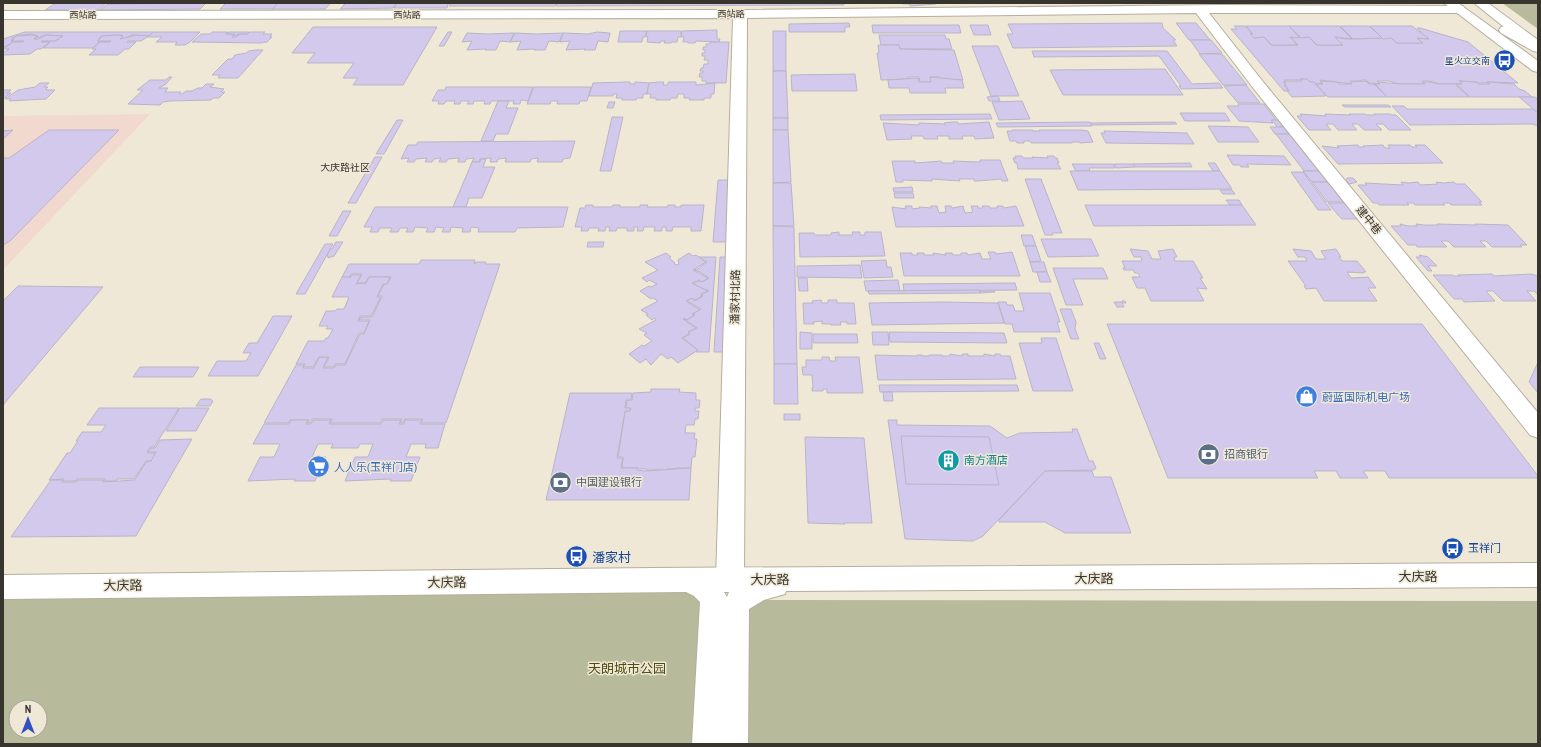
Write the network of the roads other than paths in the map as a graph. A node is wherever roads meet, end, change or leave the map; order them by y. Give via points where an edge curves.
1 (18, 3) edge
2 (1458, 5) edge
3 (1211, 7) edge
4 (1480, 9) edge
5 (3, 14) edge
6 (740, 14) junction
7 (1488, 32) junction
8 (1538, 47) edge
9 (1538, 59) edge
10 (1538, 68) edge
11 (1538, 80) edge
12 (1538, 429) edge
13 (1538, 575) edge
14 (798, 579) junction
15 (730, 580) junction
16 (689, 581) junction
17 (3, 587) edge
18 (708, 744) edge
19 (732, 744) edge

1 - 5 street
2 - 3 street, 西站路
2 - 4 street
2 - 7 street
3 - 6 street, 西站路
3 - 12 street, 建中巷 via 1259,86
4 - 8 street
4 - 9 street
5 - 6 street, 西站路
6 - 15 street, 潘家村北路
7 - 10 street
7 - 11 street via 1513,61
13 - 14 street, 大庆路
14 - 15 street, 大庆路
14 - 19 street via 758,589 739,600 735,609
15 - 16 street, 大庆路
16 - 17 street, 大庆路
16 - 18 street via 708,590 714,599

